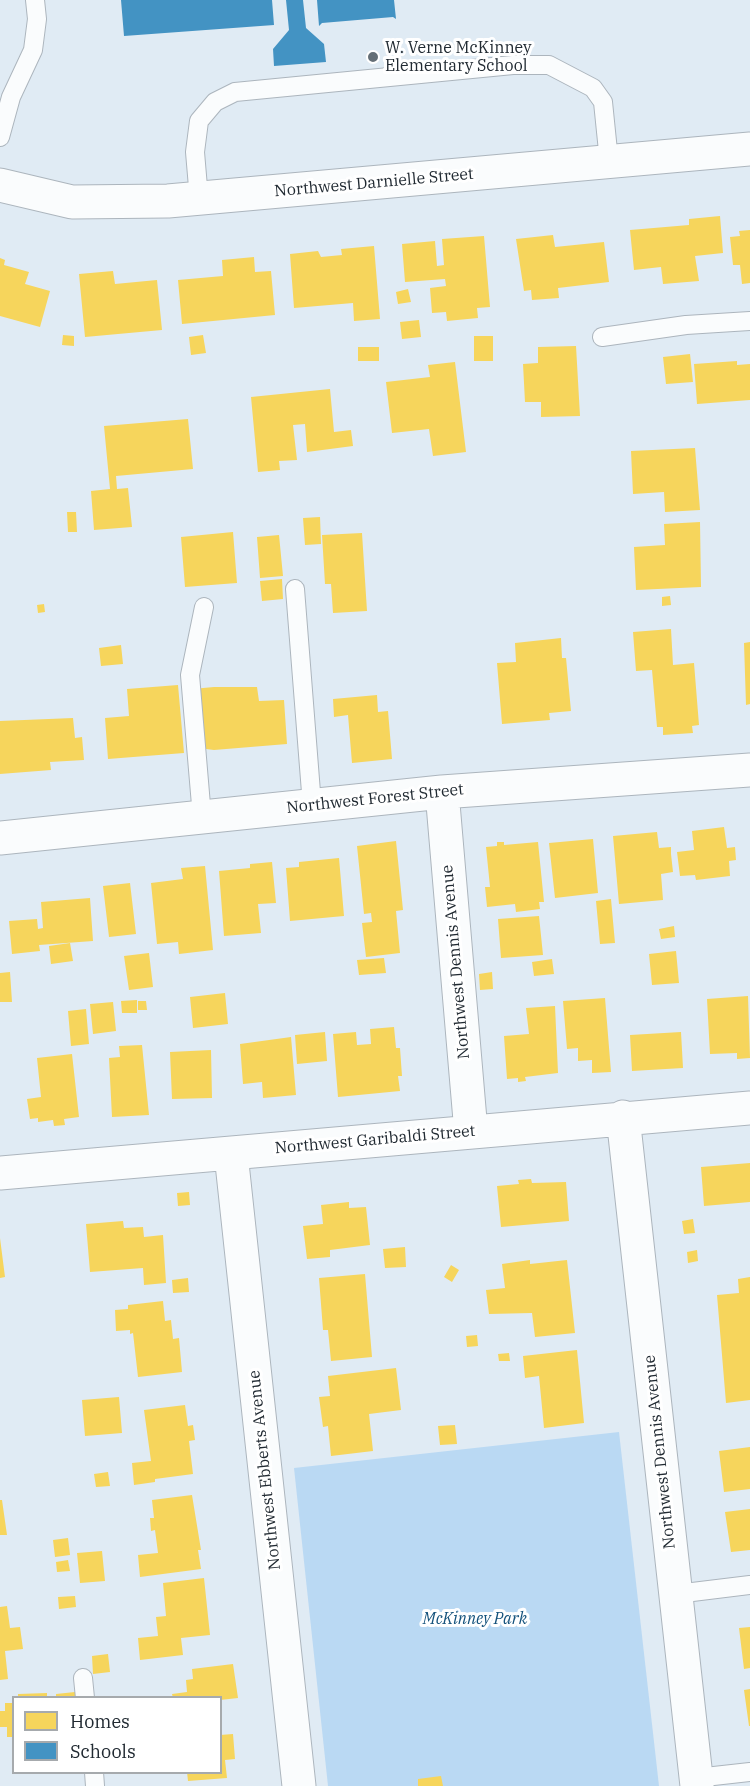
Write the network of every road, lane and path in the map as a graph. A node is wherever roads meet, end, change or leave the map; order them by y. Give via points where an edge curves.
1 (35, 0) edge
2 (0, 137) edge
3 (750, 148) edge
4 (609, 161) junction
5 (0, 185) edge
6 (199, 199) junction
7 (750, 321) edge
8 (602, 337) dead end
9 (296, 589) dead end
10 (204, 607) dead end
11 (750, 770) edge
12 (442, 792) junction
13 (312, 805) junction
14 (202, 817) junction
15 (0, 838) edge
16 (750, 1108) edge
17 (623, 1118) junction
18 (471, 1132) junction
19 (231, 1154) junction
20 (0, 1173) edge
21 (750, 1585) edge
22 (676, 1594) junction
23 (82, 1678) dead end
24 (85, 1696) edge
25 (750, 1772) edge
26 (696, 1782) edge
27 (299, 1786) edge

1 - 2 lane via 33,50 11,97
3 - 4 street, Northwest Darnielle Street
4 - 6 street, Northwest Darnielle Street
4 - 6 lane via 603,102 593,88 549,65 502,66 236,92 214,102 199,122 195,152
5 - 6 street, Northwest Darnielle Street via 72,202 122,204
7 - 8 lane
9 - 13 lane
10 - 14 lane via 190,675
11 - 12 street, Northwest Forest Street
12 - 13 street, Northwest Forest Street
12 - 18 street, Northwest Dennis Avenue
13 - 14 street, Northwest Forest Street
14 - 15 street, Northwest Forest Street
16 - 17 street, Northwest Garibaldi Street
17 - 18 street, Northwest Garibaldi Street
17 - 22 street, Northwest Dennis Avenue
18 - 19 street, Northwest Garibaldi Street
19 - 20 street, Northwest Garibaldi Street
19 - 27 street, Northwest Ebberts Avenue
21 - 22 lane
22 - 26 street, Northwest Dennis Avenue
23 - 24 lane
25 - 26 lane

